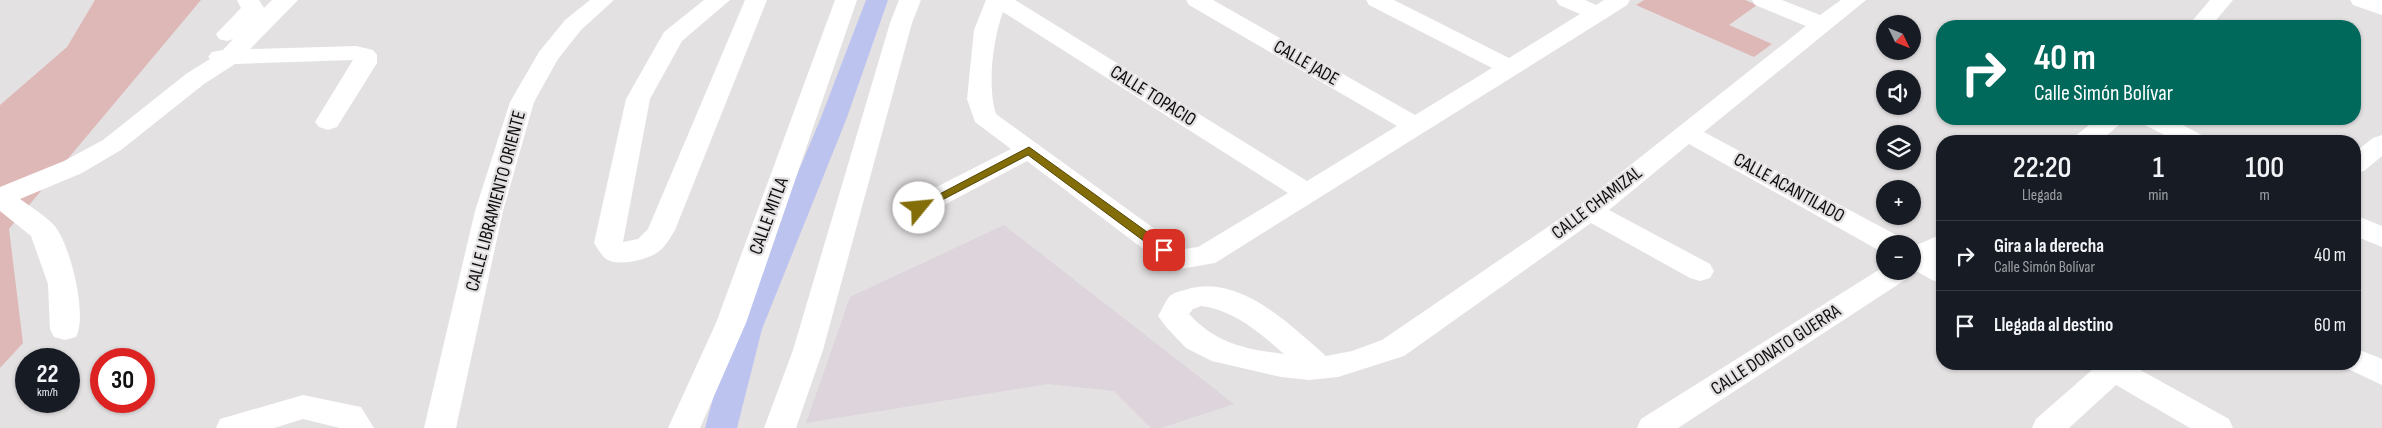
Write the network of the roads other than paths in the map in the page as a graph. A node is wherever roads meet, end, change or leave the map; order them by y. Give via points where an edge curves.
1 (604, 0) edge
2 (719, 0) edge
3 (756, 0) edge
4 (846, 0) edge
5 (910, 0) edge
6 (998, 0) edge
7 (1198, 0) edge
8 (1377, 0) edge
9 (1568, 0) edge
10 (1619, 0) edge
11 (1763, 0) edge
12 (1855, 0) edge
13 (2222, 0) edge
14 (2360, 0) edge
15 (250, 4) edge
16 (282, 4) edge
17 (2382, 8) edge
18 (1597, 14) junction
19 (2204, 20) edge
20 (1822, 24) junction
21 (229, 57) junction
22 (199, 68) junction
23 (1510, 68) junction
24 (328, 122) dead end
25 (2105, 125) edge
26 (2164, 125) edge
27 (1415, 126) junction
28 (1688, 133) junction
29 (2092, 135) edge
30 (2183, 135) edge
31 (2382, 142) edge
32 (1029, 150) junction
33 (2361, 160) edge
34 (1307, 193) junction
35 (0, 197) edge
36 (919, 208) dead end
37 (1590, 211) junction
38 (2361, 227) edge
39 (1876, 236) edge
40 (2382, 238) edge
41 (1936, 247) edge
42 (1921, 255) edge
43 (1921, 266) edge
44 (1700, 271) dead end
45 (1936, 271) edge
46 (1882, 280) edge
47 (65, 329) dead end
48 (2361, 362) edge
49 (1319, 368) dead end
50 (2108, 370) edge
51 (2119, 370) edge
52 (2382, 373) edge
53 (232, 428) edge
54 (358, 428) edge
55 (440, 428) edge
56 (684, 428) edge
57 (780, 428) edge
58 (1654, 428) edge
59 (2048, 428) edge
60 (2217, 428) edge

1 - 55 street, CALLE LIBRAMIENTO ORIENTE via 573,25 547,57 522,102 489,211
2 - 3 street via 672,37 638,99 608,243 616,252 632,252 653,244 661,230
4 - 56 street, CALLE MITLA via 731,323
5 - 57 street via 808,350
6 - 32 street via 985,30 979,99 984,117
6 - 34 street, CALLE TOPACIO
7 - 27 street, CALLE JADE
8 - 23 street
9 - 18 street
10 - 18 street
11 - 20 street
12 - 20 street, CALLE CHAMIZAL
13 - 19 street
14 - 17 street
15 - 16 street
15 - 22 street
16 - 21 street
18 - 23 street
20 - 28 street, CALLE CHAMIZAL
21 - 22 street
21 - 24 street via 365,55 366,63
22 - 35 street via 112,145 73,167
23 - 27 street
25 - 29 street
26 - 30 street
27 - 34 street
28 - 37 street, CALLE CHAMIZAL
28 - 39 street, CALLE ACANTILADO
31 - 33 street
32 - 34 street via 1180,259 1205,256
32 - 36 street
35 - 47 street via 44,232 63,284
37 - 44 street
37 - 49 street, CALLE CHAMIZAL via 1393,348 1358,361
38 - 40 street
41 - 42 street, CALLE DONATO GUERRA
43 - 45 street
46 - 58 street, CALLE DONATO GUERRA
48 - 52 street
50 - 59 street
51 - 60 street
53 - 54 street via 303,407 349,416

